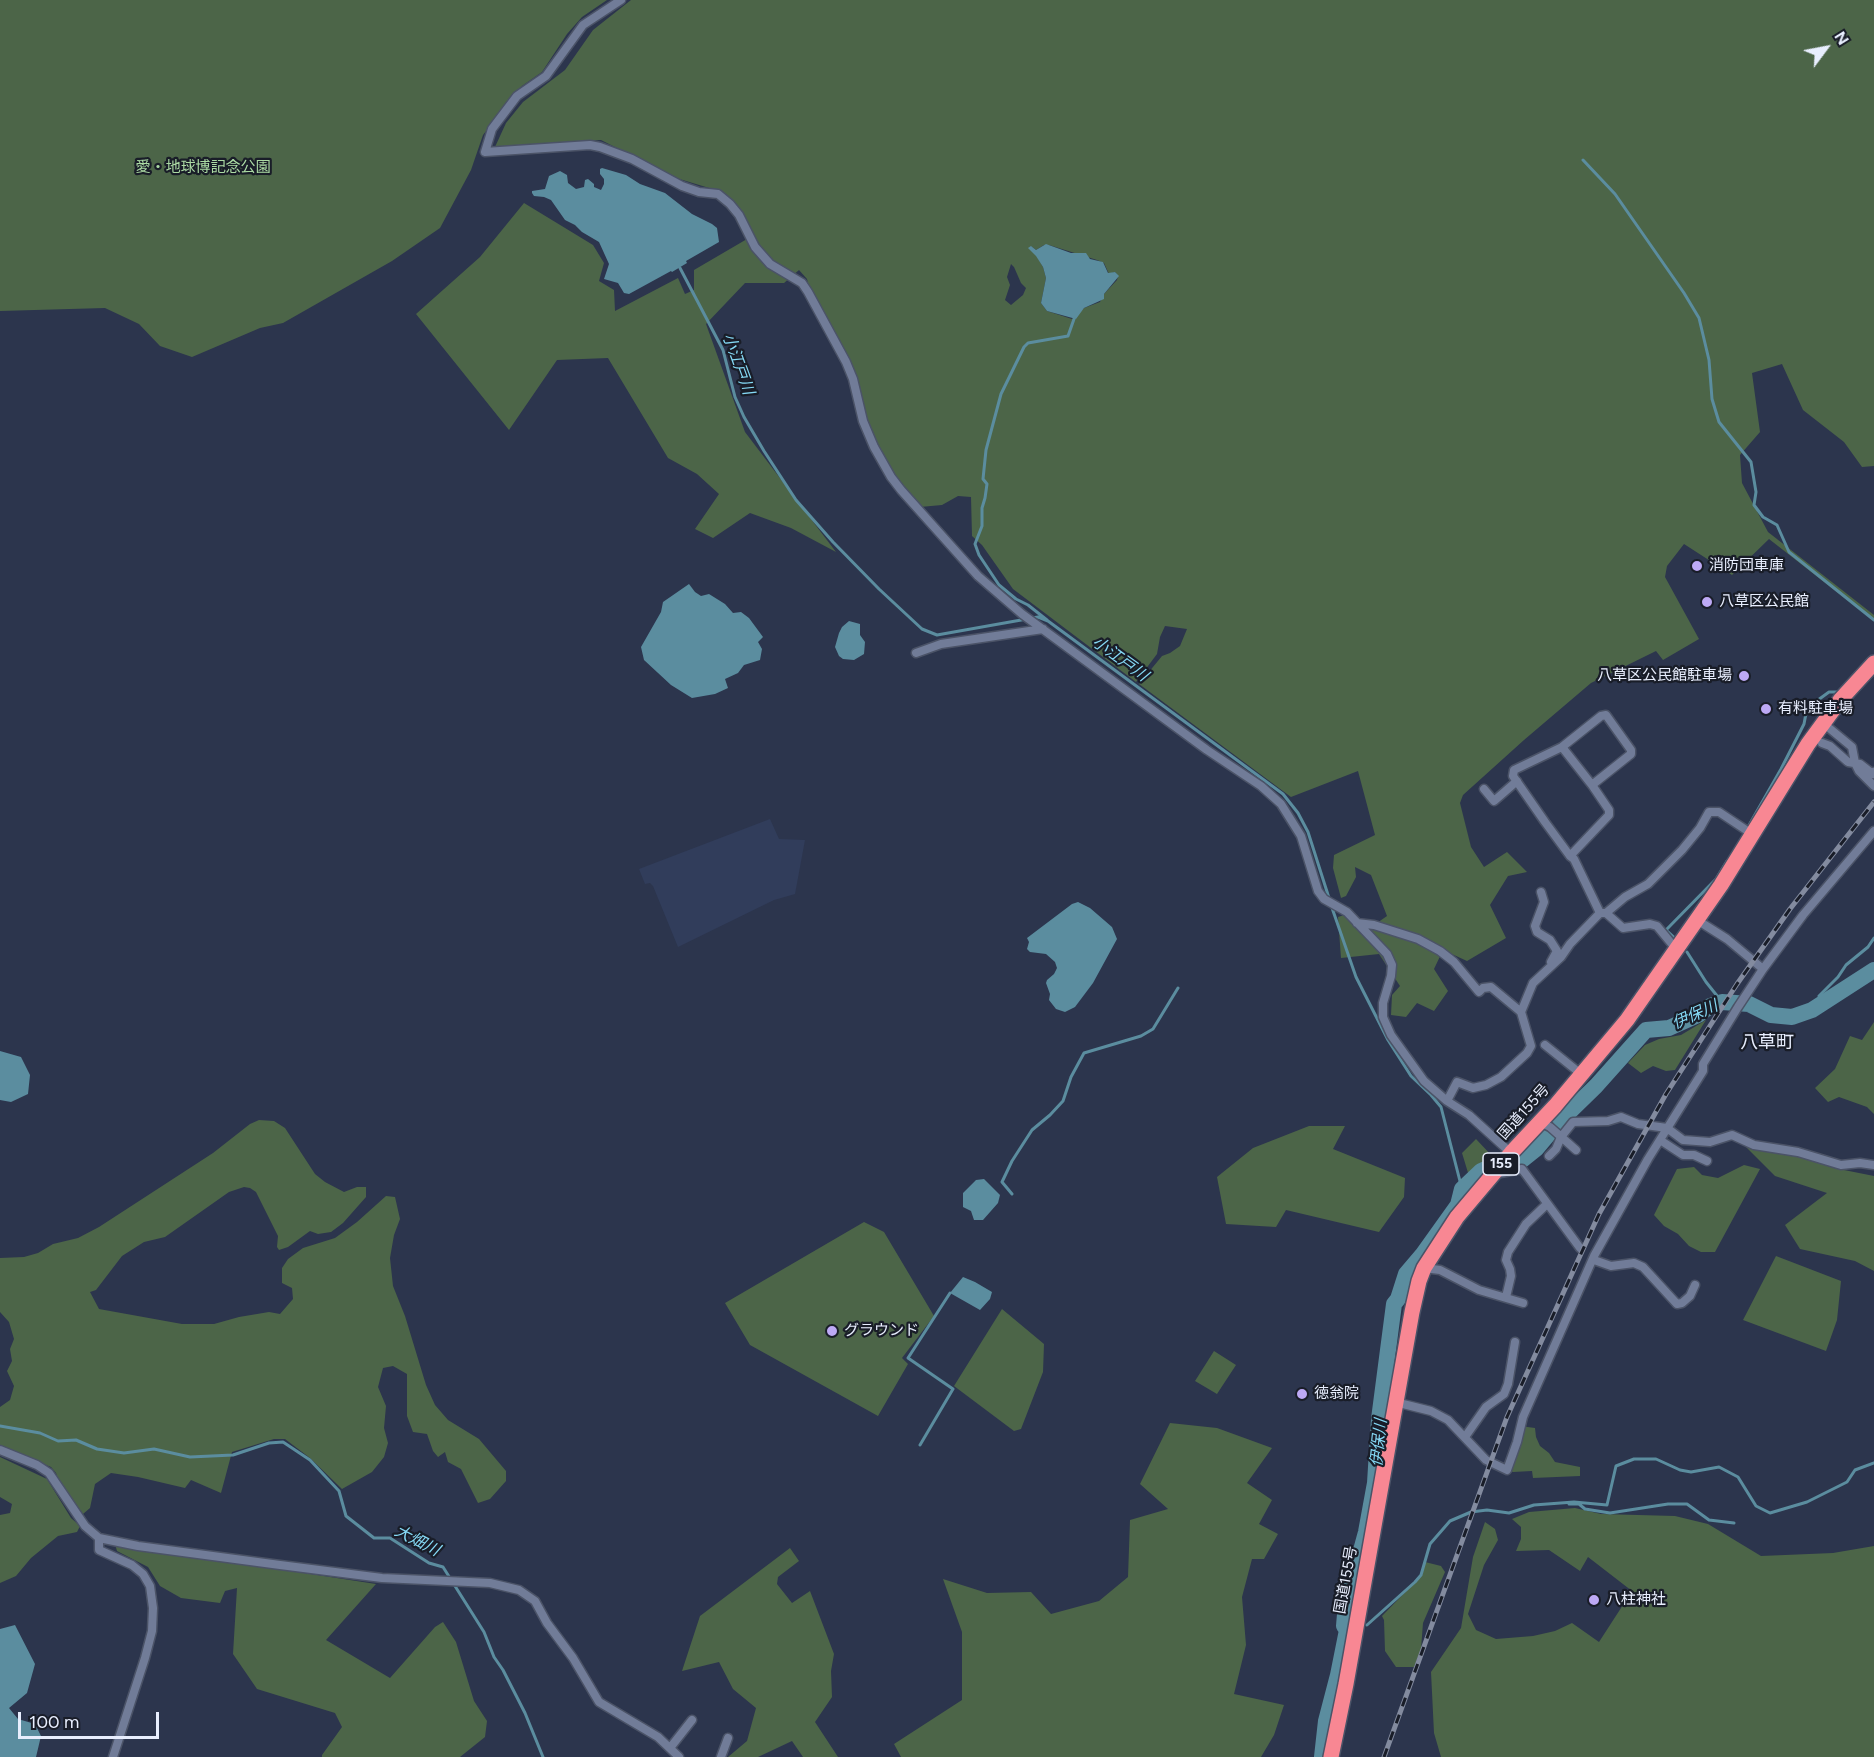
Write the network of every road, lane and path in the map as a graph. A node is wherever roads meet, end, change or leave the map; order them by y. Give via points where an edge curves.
1 (621, 0) edge
2 (1040, 627) junction
3 (916, 653) dead end
4 (1874, 663) edge
5 (1823, 723) junction
6 (1822, 743) dead end
7 (1562, 747) junction
8 (1855, 763) junction
9 (1874, 772) edge
10 (1517, 781) junction
11 (1592, 785) junction
12 (1874, 786) edge
13 (1484, 789) dead end
14 (1747, 831) junction
15 (1874, 831) edge
16 (1570, 856) junction
17 (1541, 892) dead end
18 (1603, 913) junction
19 (1697, 920) junction
20 (1357, 922) junction
21 (1676, 949) junction
22 (1550, 966) junction
23 (1763, 969) junction
24 (1521, 1012) junction
25 (1545, 1045) dead end
26 (1581, 1074) junction
27 (1447, 1101) junction
28 (1667, 1128) junction
29 (1552, 1129) junction
30 (1660, 1140) junction
31 (1576, 1150) dead end
32 (1511, 1153) junction
33 (1549, 1156) dead end
34 (1707, 1161) dead end
35 (1874, 1165) edge
36 (1491, 1175) junction
37 (1547, 1204) junction
38 (1580, 1248) dead end
39 (1594, 1260) junction
40 (1424, 1269) junction
41 (1695, 1285) dead end
42 (1506, 1297) junction
43 (1523, 1303) dead end
44 (1515, 1342) dead end
45 (1395, 1402) junction
46 (1465, 1437) junction
47 (0, 1450) edge
48 (99, 1538) junction
49 (692, 1720) dead end
50 (728, 1738) dead end
51 (669, 1748) junction
52 (113, 1757) edge
53 (679, 1757) edge
54 (721, 1757) edge
55 (1331, 1757) edge

1 - 2 street via 583,26 546,76 517,96 492,129 485,152 600,147 682,186 718,194 730,204 755,247 770,264 801,283 808,292 846,362 863,421 891,477 978,576
2 - 3 street via 941,644
2 - 20 street via 1281,804 1301,836 1318,891
4 - 5 highway, 国道155号 / 155
5 - 8 street via 1852,747
5 - 14 highway, 国道155号 / 155
6 - 8 street
7 - 10 street via 1514,770
7 - 11 street
7 - 11 street via 1606,715 1631,754
8 - 9 street
8 - 12 street
10 - 13 street via 1494,801
10 - 16 street
11 - 16 street via 1609,815
14 - 18 street via 1719,812 1709,812 1682,850 1648,884
14 - 19 highway, 国道155号 / 155
15 - 23 street
16 - 18 street
17 - 22 street via 1544,902 1535,926 1557,951
18 - 21 street via 1623,928 1657,926
18 - 22 street
19 - 21 highway, 国道155号 / 155
19 - 23 street
20 - 24 street via 1418,939 1440,951 1479,992 1491,987
20 - 27 street via 1387,954 1392,965 1383,1004 1383,1017 1391,1035 1424,1081
21 - 26 highway, 国道155号 / 155 via 1627,1020
22 - 24 street via 1533,983
23 - 28 street
24 - 27 street via 1531,1046 1527,1053 1502,1077 1486,1085 1473,1088 1456,1082
25 - 26 street
26 - 29 highway, 国道155号 / 155
27 - 32 street via 1469,1114
28 - 29 street via 1638,1125 1621,1117 1573,1122
28 - 30 street
28 - 35 street via 1683,1140 1710,1142 1732,1135 1754,1145 1798,1152 1841,1165
29 - 31 street
29 - 32 highway, 国道155号 / 155
29 - 33 street via 1556,1149
30 - 34 street via 1683,1155
30 - 39 street
32 - 36 highway, 国道155号 / 155
36 - 37 street via 1522,1169
36 - 40 highway, 国道155号 / 155 via 1457,1217
37 - 38 street
37 - 42 street via 1526,1224 1508,1252 1511,1276
39 - 41 street via 1611,1266 1634,1263 1643,1267 1677,1304 1690,1296
39 - 46 street via 1523,1417 1507,1470 1486,1460
40 - 42 street via 1440,1270 1479,1290
40 - 45 highway, 国道155号 / 155
42 - 43 street
44 - 46 street via 1504,1394 1486,1407
45 - 46 street via 1439,1414
45 - 55 highway, 国道155号 / 155
47 - 48 street via 49,1473 85,1526
48 - 51 street via 382,1578 490,1583 519,1590 535,1601 599,1702 658,1737
48 - 52 street via 99,1550 143,1574 150,1586 153,1608 152,1631
49 - 51 street
50 - 54 street
51 - 53 street

